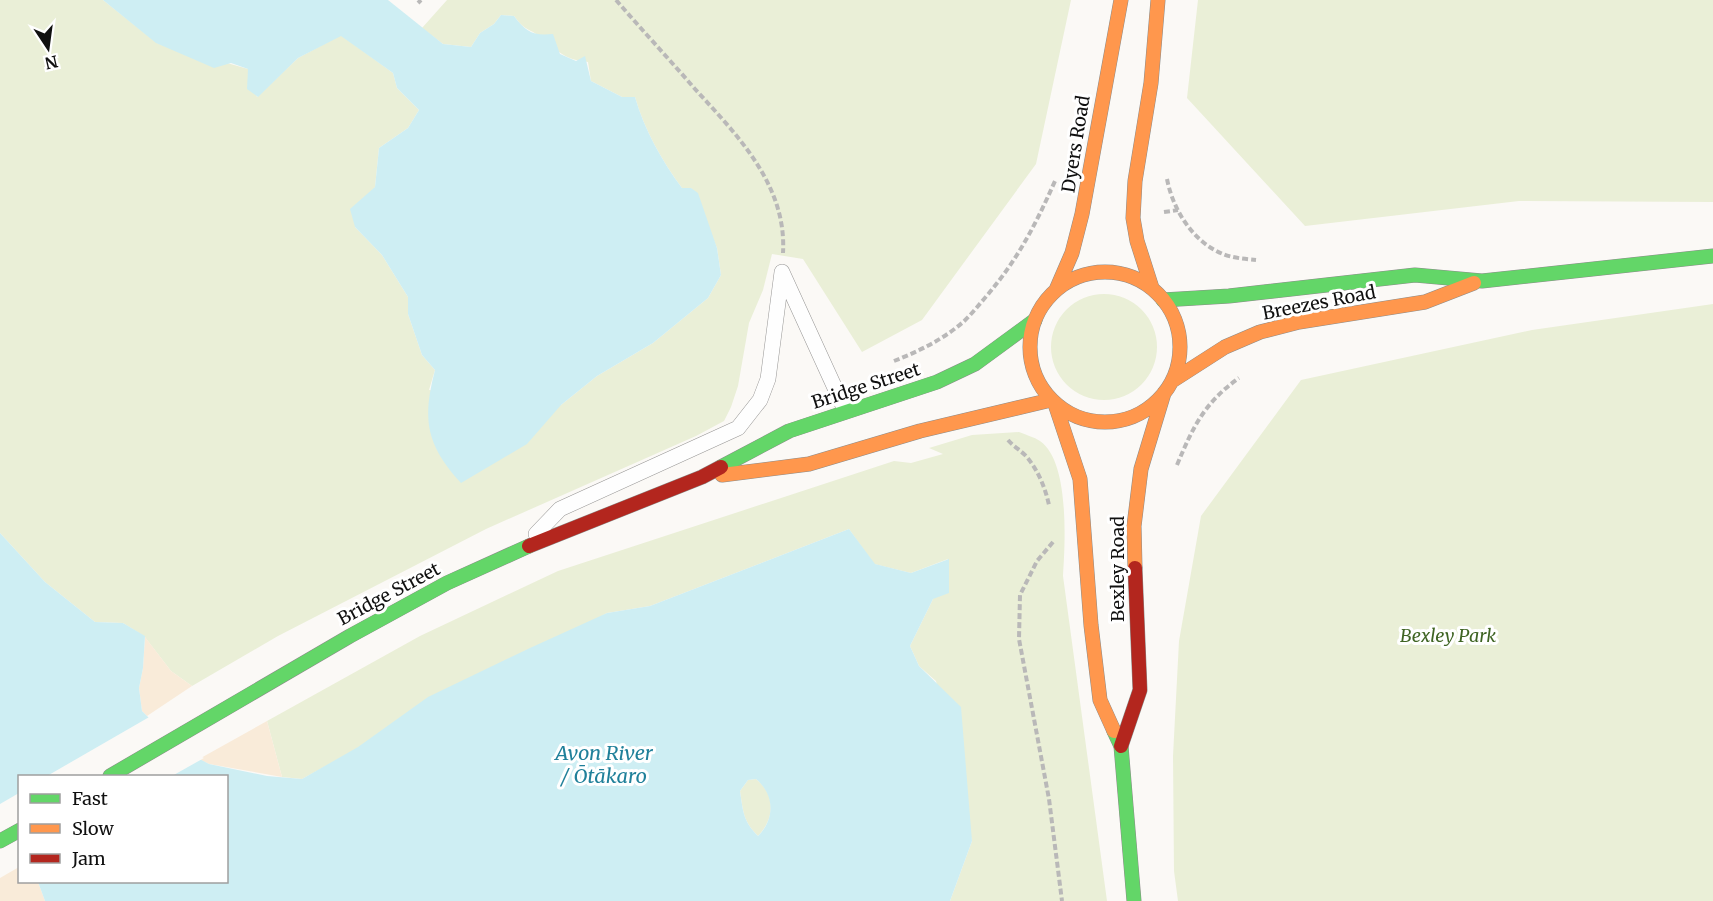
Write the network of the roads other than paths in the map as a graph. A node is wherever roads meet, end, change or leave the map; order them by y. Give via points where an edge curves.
1 (1121, 0) edge
2 (1158, 0) edge
3 (1713, 256) edge
4 (1482, 281) junction
5 (1152, 288) junction
6 (1056, 290) junction
7 (1163, 300) junction
8 (1035, 320) junction
9 (1172, 381) junction
10 (1164, 393) junction
11 (1053, 402) junction
12 (845, 411) junction
13 (702, 477) junction
14 (519, 551) junction
15 (1121, 746) junction
16 (113, 775) edge
17 (18, 831) edge
18 (0, 841) edge
19 (1134, 901) edge

1 - 6 main road, Dyers Road via 1083,214
2 - 5 main road via 1133,218
3 - 4 main road, Breezes Road
4 - 7 main road, Breezes Road via 1415,274
4 - 9 main road, Breezes Road via 1421,303 1280,325 1236,342
5 - 6 main road via 1120,273 1103,272 1070,280
5 - 7 main road
6 - 8 main road
7 - 9 main road via 1180,339
8 - 11 main road via 1030,337 1033,370
8 - 12 main road, Bridge Street via 965,369
9 - 10 main road
10 - 11 main road via 1141,413 1112,422 1082,418
10 - 15 main road, Bexley Road via 1141,469 1134,526 1140,690
11 - 13 main road, Bridge Street via 920,431 809,464
11 - 15 main road, Bexley Road via 1080,478 1100,700
12 - 13 main road, Bridge Street via 789,430
12 - 14 lane via 782,272 768,379 760,400 738,428 560,509
13 - 14 main road, Bridge Street
14 - 16 main road, Bridge Street via 408,603
15 - 19 main road, Bexley Road
17 - 18 main road

